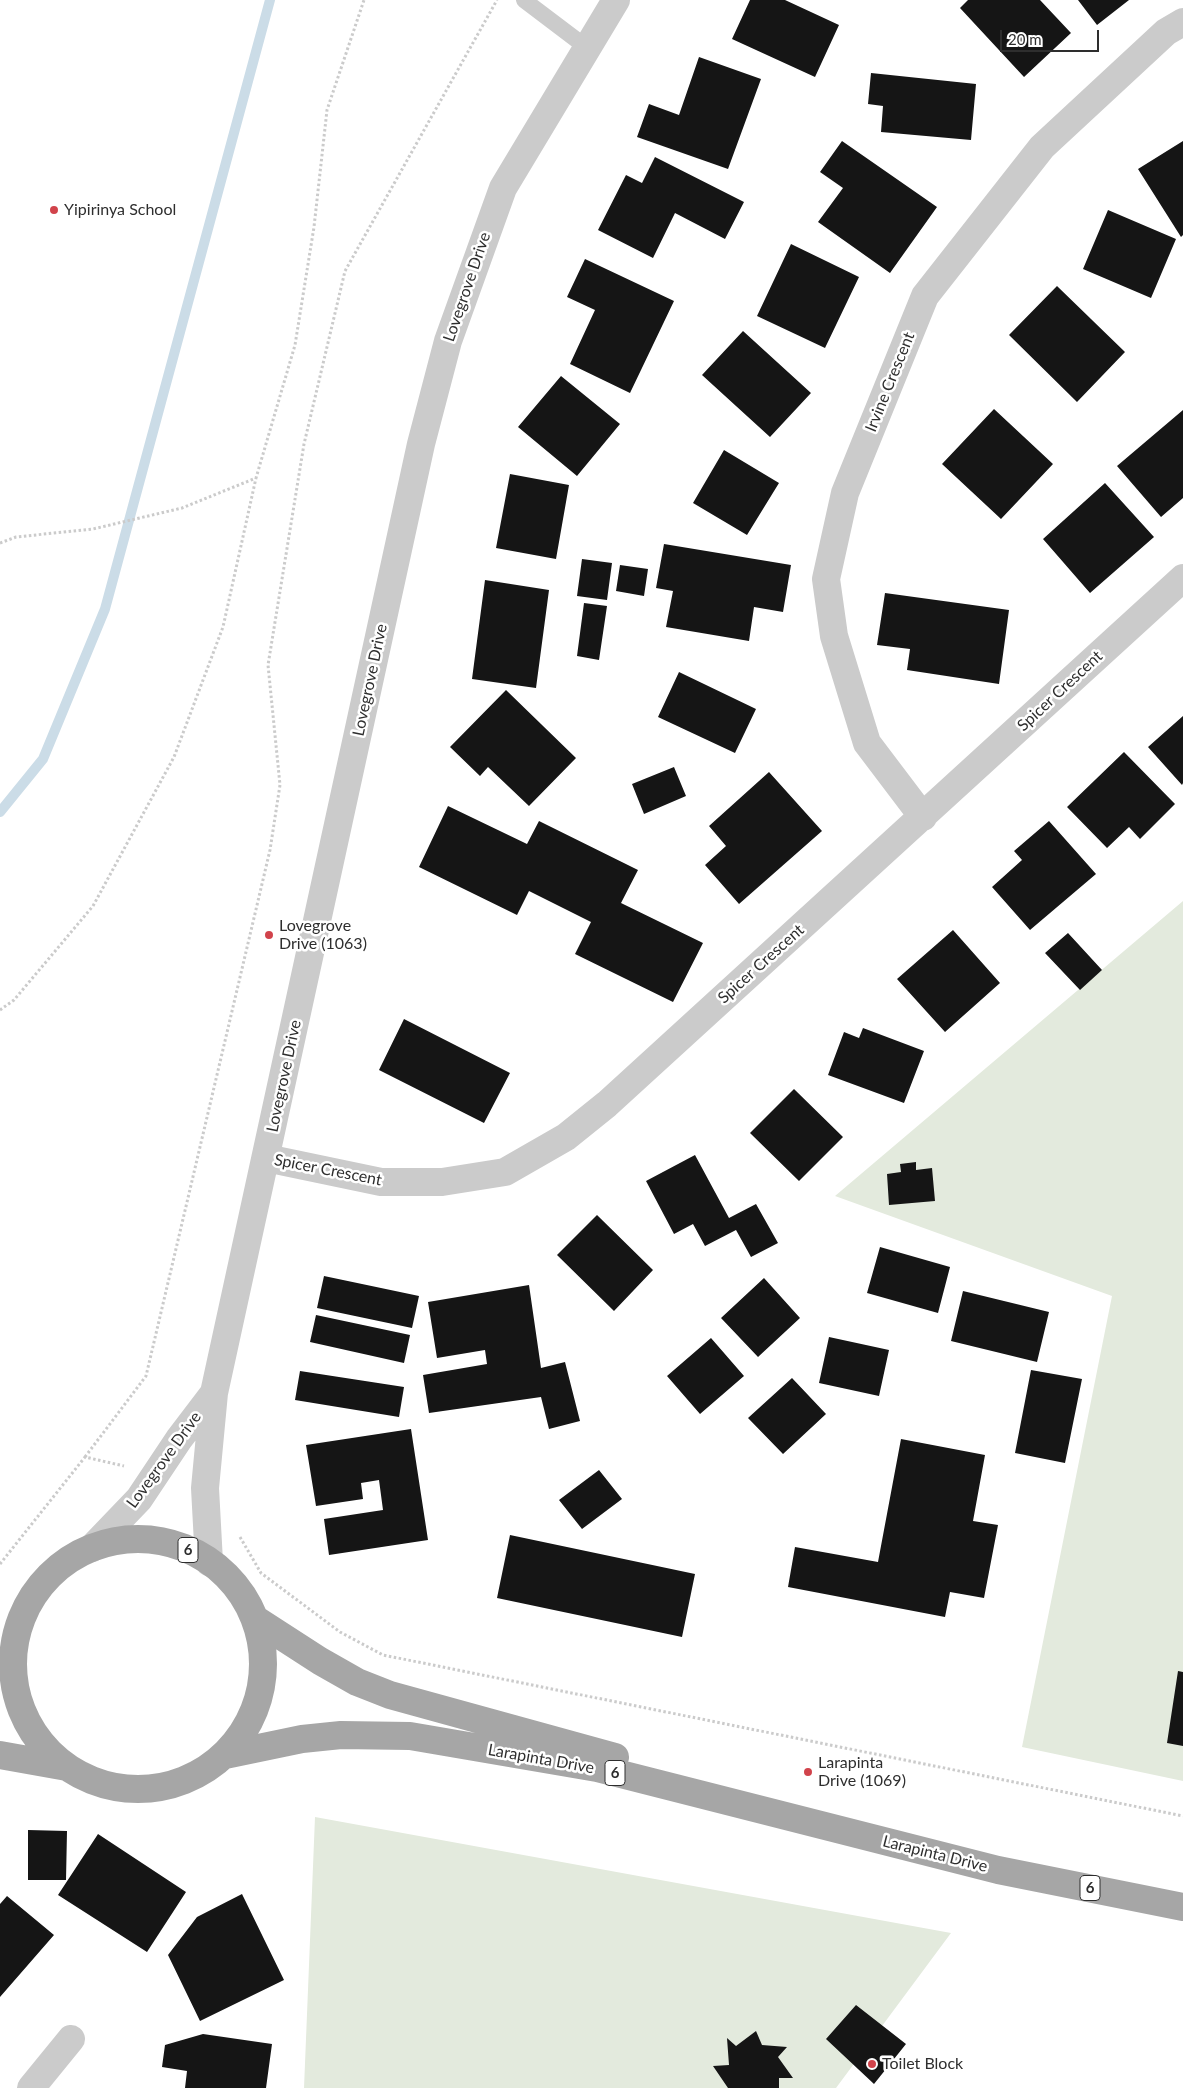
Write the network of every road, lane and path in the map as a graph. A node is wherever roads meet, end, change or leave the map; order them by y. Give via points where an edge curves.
1 (364, 0) edge
2 (497, 0) edge
3 (524, 0) edge
4 (616, 0) edge
5 (1183, 22) edge
6 (586, 47) junction
7 (256, 478) junction
8 (0, 543) edge
9 (1183, 578) edge
10 (923, 817) junction
11 (0, 1010) edge
12 (266, 1158) junction
13 (214, 1393) junction
14 (85, 1456) junction
15 (129, 1467) dead end
16 (239, 1527) dead end
17 (92, 1548) junction
18 (209, 1562) junction
19 (0, 1564) edge
20 (255, 1619) junction
21 (8, 1645) edge
22 (225, 1754) junction
23 (0, 1755) edge
24 (67, 1767) junction
25 (1183, 1816) edge
26 (998, 1870) junction
27 (1183, 1907) edge
28 (71, 2039) dead end
29 (31, 2088) edge

1 - 7 path via 327,110 314,227 295,345
2 - 14 path via 345,271 304,444 268,664 280,785 270,850 146,1376
3 - 6 lane
4 - 6 street, Lovegrove Drive
5 - 10 street, Irvine Crescent via 1166,32 1042,147 925,296 845,493 826,579 834,636 867,743
6 - 12 street, Lovegrove Drive via 502,188 448,341 421,444
7 - 8 path via 182,508 93,529 16,537
7 - 11 path via 223,627 174,757 93,906 14,1000
9 - 10 street, Spicer Crescent
10 - 12 street, Spicer Crescent via 607,1104 566,1137 505,1172 442,1182 382,1182
12 - 13 street, Lovegrove Drive
13 - 17 street, Lovegrove Drive via 138,1499
13 - 18 street, Lovegrove Drive via 205,1488
14 - 15 path
14 - 19 path
16 - 25 path via 240,1537 261,1574 340,1632 383,1655
17 - 18 main road, 6 via 132,1540 164,1542
17 - 21 main road, 6 via 51,1574 35,1593
18 - 20 main road, 6 via 244,1597
20 - 22 main road, 6 via 263,1667 260,1691 241,1736
20 - 26 main road, Larapinta Drive / 6 via 320,1662 390,1695 561,1741
21 - 24 main road, 6 via 22,1710 48,1751
22 - 24 main road, 6 via 206,1770 184,1780 152,1788 112,1786
22 - 26 main road, Larapinta Drive / 6 via 341,1735 410,1736 597,1768
23 - 24 main road, 6
26 - 27 main road, Larapinta Drive / 6
28 - 29 street

